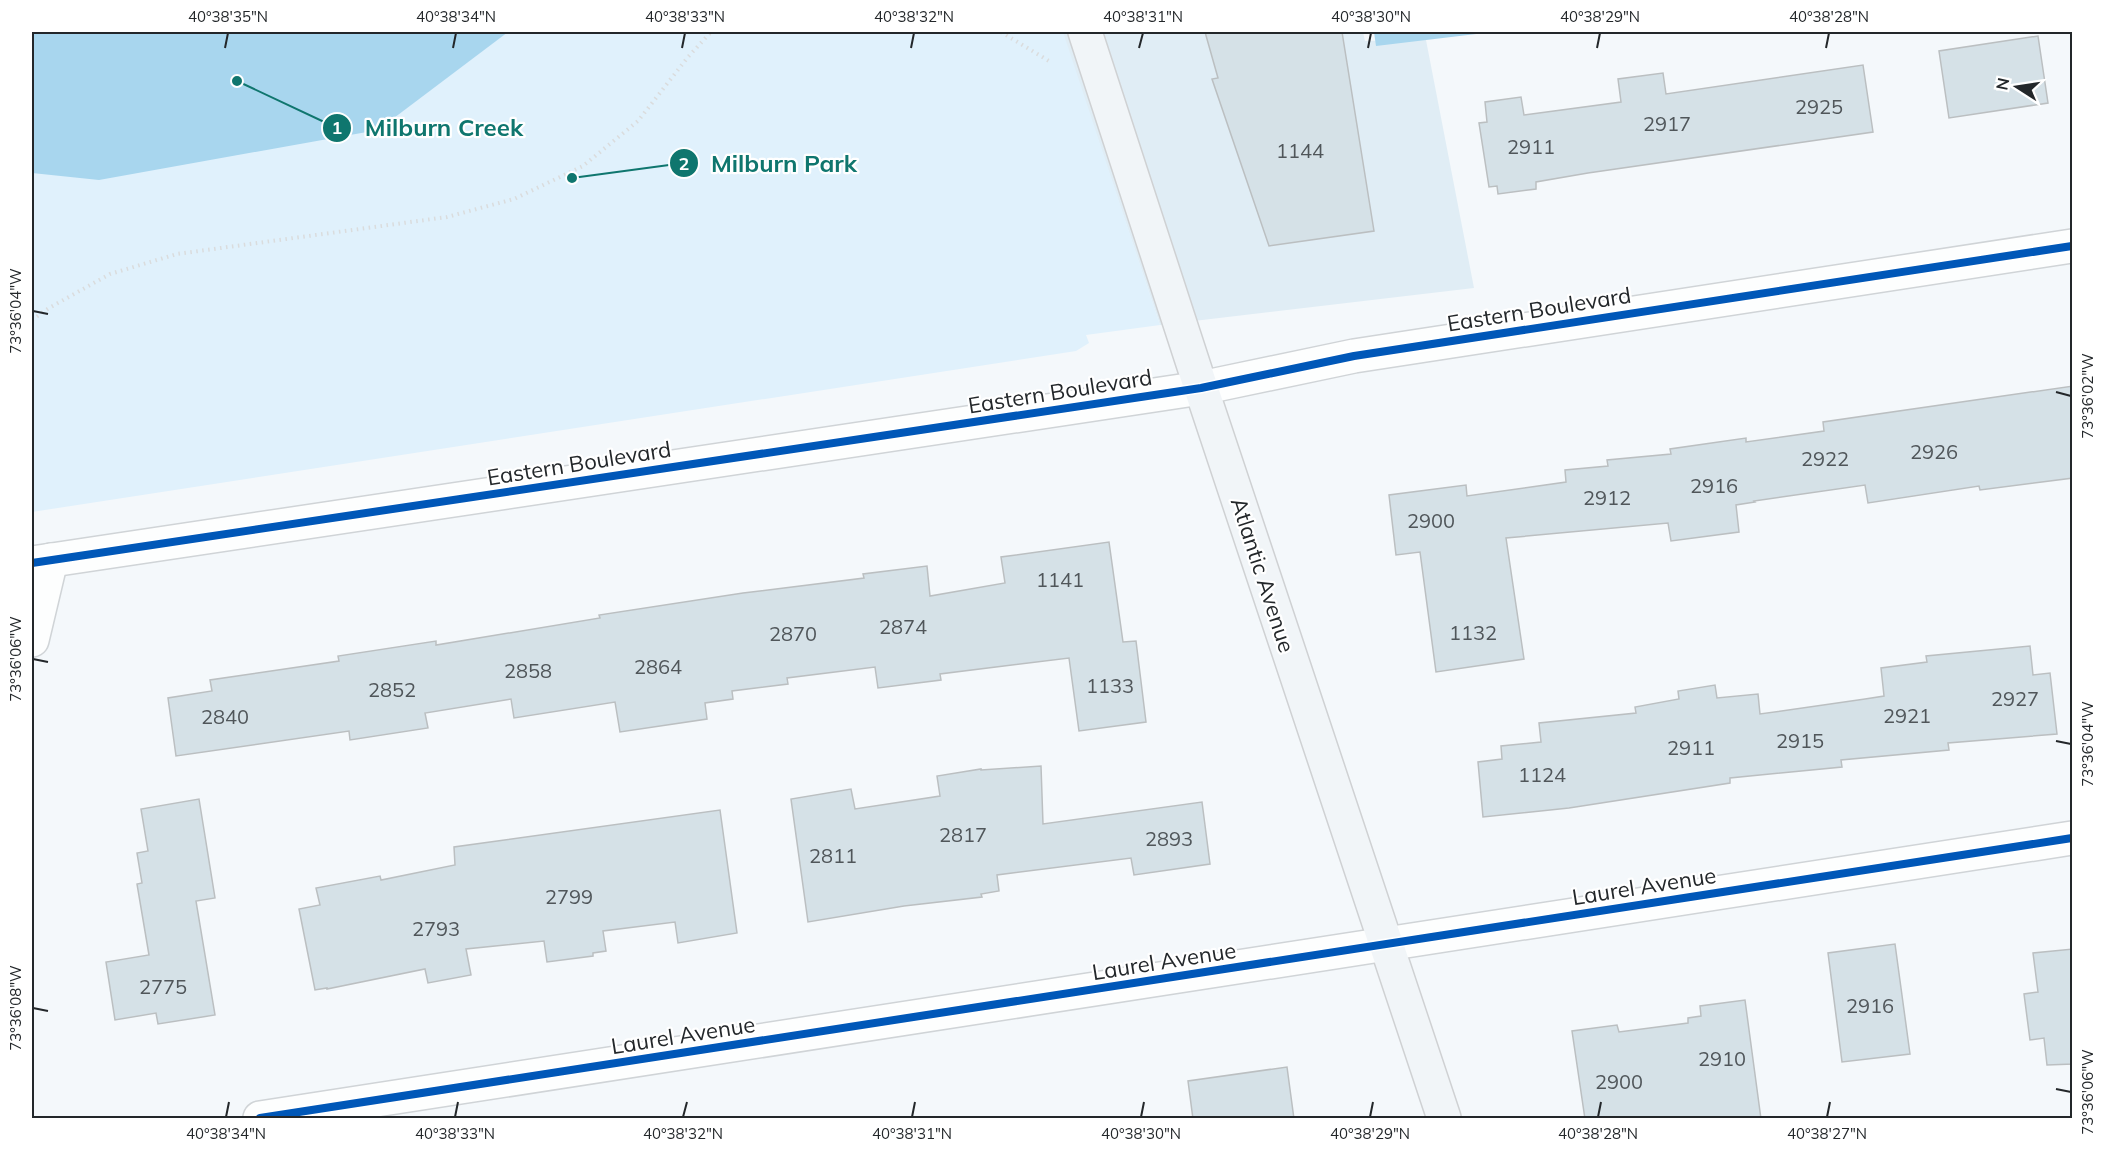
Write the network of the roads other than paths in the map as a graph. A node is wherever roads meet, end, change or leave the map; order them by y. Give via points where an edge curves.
1 (1085, 32) edge
2 (2073, 246) edge
3 (1201, 388) junction
4 (41, 561) edge
5 (32, 640) edge
6 (2073, 838) edge
7 (1386, 945) junction
8 (260, 1119) edge
9 (1444, 1119) edge

1 - 3 main road, Atlantic Avenue
2 - 3 street, Eastern Boulevard via 1353,356
3 - 4 street, Eastern Boulevard
3 - 7 main road, Atlantic Avenue
4 - 5 street, Eastern Boulevard
6 - 7 street, Laurel Avenue
7 - 8 street, Laurel Avenue
7 - 9 main road, Atlantic Avenue

